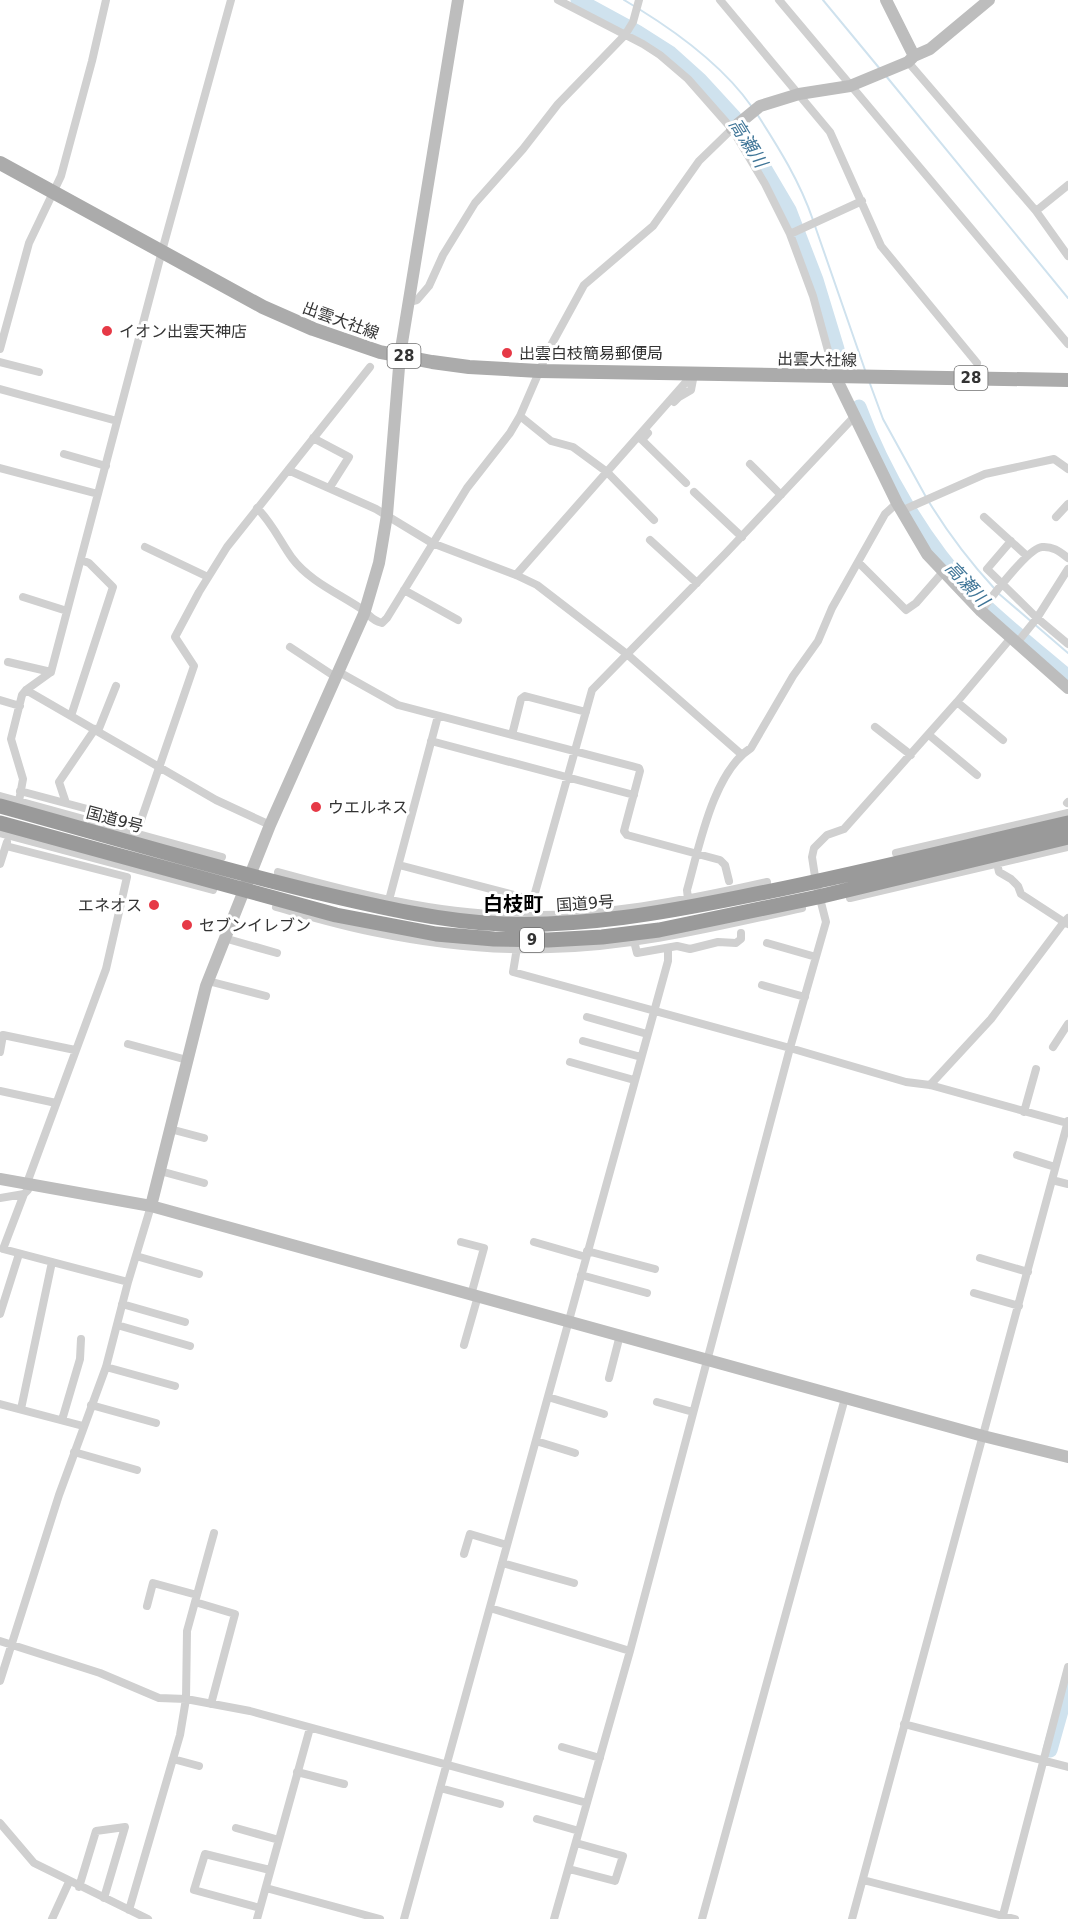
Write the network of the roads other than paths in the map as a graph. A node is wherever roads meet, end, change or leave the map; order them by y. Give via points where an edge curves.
1 (106, 0) edge
2 (231, 0) edge
3 (458, 0) edge
4 (558, 0) edge
5 (639, 0) edge
6 (720, 0) edge
7 (779, 0) edge
8 (886, 0) edge
9 (989, 0) edge
10 (625, 35) junction
11 (911, 59) junction
12 (850, 86) junction
13 (799, 94) junction
14 (732, 129) junction
15 (0, 163) edge
16 (1068, 185) edge
17 (54, 191) junction
18 (862, 201) junction
19 (1036, 212) junction
20 (790, 234) junction
21 (162, 251) junction
22 (1068, 256) edge
23 (409, 302) junction
24 (1068, 344) edge
25 (0, 350) edge
26 (400, 355) junction
27 (0, 362) edge
28 (977, 363) dead end
29 (370, 367) dead end
30 (539, 371) junction
31 (39, 372) dead end
32 (694, 373) junction
33 (835, 376) junction
34 (1068, 380) edge
35 (0, 389) edge
36 (520, 417) junction
37 (854, 417) junction
38 (117, 421) junction
39 (313, 438) junction
40 (64, 454) dead end
41 (750, 464) dead end
42 (106, 466) junction
43 (0, 468) edge
44 (1068, 469) edge
45 (288, 470) junction
46 (607, 472) junction
47 (686, 483) dead end
48 (330, 487) junction
49 (694, 492) dead end
50 (98, 494) junction
51 (781, 495) junction
52 (1068, 504) edge
53 (899, 507) junction
54 (257, 508) junction
55 (387, 515) junction
56 (984, 517) dead end
57 (1056, 517) dead end
58 (654, 520) dead end
59 (742, 537) junction
60 (651, 540) dead end
61 (1011, 541) junction
62 (432, 543) junction
63 (145, 546) dead end
64 (1027, 556) junction
65 (1068, 558) edge
66 (81, 560) junction
67 (858, 562) junction
68 (1068, 569) edge
69 (943, 572) junction
70 (516, 574) junction
71 (208, 578) junction
72 (697, 583) junction
73 (1002, 585) junction
74 (404, 590) junction
75 (23, 597) dead end
76 (67, 611) junction
77 (365, 611) junction
78 (981, 611) junction
79 (1037, 618) junction
80 (458, 620) dead end
81 (1013, 641) junction
82 (1068, 644) edge
83 (290, 647) dead end
84 (627, 655) junction
85 (8, 662) dead end
86 (51, 672) junction
87 (338, 675) junction
88 (116, 686) dead end
89 (1068, 688) edge
90 (26, 690) junction
91 (0, 700) edge
92 (957, 702) junction
93 (20, 706) junction
94 (586, 712) junction
95 (71, 716) junction
96 (438, 716) junction
97 (875, 727) dead end
98 (96, 730) junction
99 (512, 735) junction
100 (929, 735) junction
101 (1003, 740) dead end
102 (432, 741) junction
103 (575, 751) junction
104 (741, 754) junction
105 (911, 755) junction
106 (158, 766) junction
107 (977, 775) dead end
108 (567, 777) junction
109 (20, 791) junction
110 (634, 795) junction
111 (0, 796) edge
112 (18, 801) junction
113 (66, 803) junction
114 (0, 806) edge
115 (1068, 806) edge
116 (59, 812) junction
117 (44, 818) junction
118 (1037, 820) junction
119 (270, 825) junction
120 (3, 831) edge
121 (1064, 834) edge
122 (144, 836) junction
123 (6, 846) junction
124 (154, 848) junction
125 (697, 854) junction
126 (222, 857) dead end
127 (897, 857) junction
128 (997, 863) junction
129 (0, 864) edge
130 (399, 865) junction
131 (923, 871) junction
132 (278, 873) dead end
133 (938, 877) junction
134 (185, 879) junction
135 (729, 881) dead end
136 (766, 882) dead end
137 (245, 883) junction
138 (319, 883) junction
139 (303, 889) junction
140 (213, 890) dead end
141 (817, 890) junction
142 (721, 897) junction
143 (850, 898) dead end
144 (688, 899) junction
145 (389, 900) junction
146 (533, 900) junction
147 (276, 908) dead end
148 (782, 908) junction
149 (802, 908) dead end
150 (481, 913) junction
151 (631, 913) junction
152 (532, 915) junction
153 (341, 920) junction
154 (465, 920) junction
155 (1067, 921) edge
156 (741, 933) dead end
157 (224, 938) junction
158 (634, 942) junction
159 (767, 943) dead end
160 (517, 948) junction
161 (669, 948) junction
162 (277, 953) dead end
163 (816, 957) junction
164 (208, 981) junction
165 (762, 985) dead end
166 (266, 996) dead end
167 (805, 997) junction
168 (653, 1010) junction
169 (586, 1017) dead end
170 (1068, 1024) edge
171 (647, 1034) junction
172 (583, 1041) dead end
173 (128, 1044) dead end
174 (1053, 1047) dead end
175 (790, 1048) junction
176 (75, 1050) junction
177 (0, 1052) edge
178 (640, 1057) junction
179 (188, 1060) junction
180 (570, 1062) dead end
181 (1036, 1069) dead end
182 (634, 1080) junction
183 (930, 1085) junction
184 (0, 1092) edge
185 (56, 1102) junction
186 (1024, 1112) junction
187 (1067, 1122) edge
188 (170, 1130) junction
189 (204, 1138) dead end
190 (1017, 1155) dead end
191 (1055, 1167) junction
192 (160, 1171) junction
193 (0, 1179) edge
194 (1052, 1179) junction
195 (204, 1183) dead end
196 (1068, 1184) edge
197 (26, 1188) junction
198 (0, 1198) edge
199 (152, 1206) junction
200 (461, 1242) dead end
201 (534, 1242) dead end
202 (19, 1254) junction
203 (587, 1254) junction
204 (136, 1256) junction
205 (980, 1258) dead end
206 (52, 1262) junction
207 (654, 1269) dead end
208 (1028, 1272) junction
209 (199, 1274) dead end
210 (581, 1275) junction
211 (128, 1282) junction
212 (647, 1293) dead end
213 (974, 1293) dead end
214 (475, 1295) junction
215 (122, 1304) junction
216 (1019, 1306) junction
217 (0, 1314) edge
218 (570, 1321) junction
219 (185, 1322) dead end
220 (117, 1325) junction
221 (620, 1335) junction
222 (81, 1339) dead end
223 (190, 1346) dead end
224 (464, 1346) dead end
225 (707, 1359) junction
226 (106, 1367) junction
227 (609, 1378) dead end
228 (175, 1386) dead end
229 (548, 1397) junction
230 (845, 1398) junction
231 (657, 1402) dead end
232 (0, 1404) edge
233 (91, 1405) junction
234 (21, 1409) junction
235 (693, 1412) junction
236 (604, 1414) dead end
237 (62, 1420) junction
238 (156, 1423) dead end
239 (83, 1426) junction
240 (983, 1436) junction
241 (536, 1441) junction
242 (74, 1452) junction
243 (575, 1453) dead end
244 (1068, 1457) edge
245 (137, 1470) dead end
246 (214, 1533) dead end
247 (507, 1545) junction
248 (464, 1554) dead end
249 (502, 1563) junction
250 (574, 1583) dead end
251 (196, 1599) junction
252 (147, 1606) dead end
253 (490, 1608) junction
254 (0, 1641) edge
255 (11, 1644) junction
256 (630, 1651) junction
257 (1068, 1667) edge
258 (0, 1681) edge
259 (186, 1699) junction
260 (211, 1704) junction
261 (904, 1724) junction
262 (310, 1728) junction
263 (562, 1748) dead end
264 (600, 1758) junction
265 (173, 1759) junction
266 (1043, 1760) junction
267 (199, 1766) dead end
268 (447, 1766) junction
269 (1068, 1767) edge
270 (297, 1772) junction
271 (344, 1784) dead end
272 (441, 1788) junction
273 (587, 1803) junction
274 (500, 1804) dead end
275 (537, 1819) dead end
276 (0, 1823) edge
277 (236, 1828) dead end
278 (579, 1831) junction
279 (279, 1840) junction
280 (576, 1843) junction
281 (569, 1869) junction
282 (270, 1870) junction
283 (863, 1880) junction
284 (69, 1882) junction
285 (79, 1887) junction
286 (266, 1888) junction
287 (104, 1899) junction
288 (260, 1908) junction
289 (129, 1910) junction
290 (1002, 1917) edge
291 (52, 1919) edge
292 (147, 1919) edge
293 (257, 1919) edge
294 (380, 1919) edge
295 (404, 1919) edge
296 (554, 1919) edge
297 (702, 1919) edge
298 (852, 1919) edge
299 (1016, 1919) edge

1 - 17 street
2 - 21 street
3 - 23 street
4 - 10 street
5 - 10 street
6 - 13 street
7 - 12 street
8 - 11 street
9 - 11 street via 930,49
10 - 14 street via 660,55 688,79
10 - 23 street via 558,104 475,203 429,286 417,300
11 - 12 street
11 - 19 street
12 - 13 street
12 - 24 street
13 - 14 street via 760,106
13 - 18 street via 830,132
14 - 20 street
14 - 30 street via 699,161 653,226 584,285
15 - 17 main road, 出雲大社線 / 28
16 - 19 street
17 - 21 main road, 出雲大社線 / 28
17 - 25 street via 29,243
18 - 20 street
18 - 28 street via 881,246
19 - 22 street
20 - 33 street via 813,296
21 - 26 main road, 出雲大社線 / 28 via 263,307 313,329
21 - 38 street
23 - 26 street
26 - 30 main road, 出雲大社線 / 28 via 469,367
26 - 55 street
27 - 31 street
29 - 39 street
30 - 32 main road, 出雲大社線 / 28
30 - 36 street
32 - 33 main road, 出雲大社線 / 28
32 - 46 street
32 - 47 street via 691,390 679,397 642,440
33 - 34 main road, 出雲大社線 / 28
33 - 37 street
35 - 38 street
36 - 46 street via 551,441 573,447
36 - 62 street via 466,488
37 - 51 street
37 - 53 street
38 - 42 street
39 - 45 street
39 - 48 street via 349,457
40 - 42 street
41 - 51 street
42 - 50 street
43 - 50 street
44 - 53 street via 1054,459 985,474
45 - 48 street
45 - 54 street
46 - 58 street
46 - 70 street
48 - 55 street
49 - 59 street
50 - 66 street
51 - 59 street
52 - 57 street
53 - 67 street via 885,514
53 - 69 street via 927,554
54 - 71 street
54 - 77 street via 293,560 318,582
55 - 62 street
55 - 77 street
56 - 61 street
59 - 72 street
60 - 72 street
61 - 64 street
61 - 73 street via 987,569
62 - 70 street
62 - 74 street
63 - 71 street
64 - 65 street via 1040,547 1052,547
64 - 73 street
66 - 76 street
66 - 95 street via 113,587
67 - 69 street via 906,610
67 - 104 street via 818,641 751,748
68 - 79 street
69 - 78 street
70 - 84 street via 537,585
71 - 106 street via 175,638 194,666
72 - 84 street
73 - 78 street
73 - 79 street
74 - 77 street via 382,623 371,620
74 - 80 street
75 - 76 street
76 - 86 street
77 - 87 street
78 - 81 street
79 - 81 street
79 - 82 street
81 - 89 street
81 - 92 street
83 - 87 street
84 - 94 street via 592,690
84 - 104 street
85 - 86 street
86 - 90 street
87 - 96 street via 398,705
87 - 119 street
88 - 98 street
90 - 93 street
90 - 95 street
91 - 93 street
92 - 100 street
92 - 101 street
93 - 109 street via 11,740 22,779
94 - 99 street via 525,696
94 - 103 street
95 - 98 street
96 - 99 street
96 - 102 street
97 - 105 street
98 - 106 street
98 - 113 street via 59,782
99 - 103 street
100 - 105 street
100 - 107 street
102 - 108 street
102 - 130 street
103 - 108 street
103 - 110 street via 639,768
104 - 125 street via 707,816
105 - 141 street via 844,829 827,835 814,848
106 - 113 street via 140,823
106 - 119 street via 216,800
108 - 110 street
108 - 146 street
109 - 112 street
109 - 113 street
110 - 125 street via 624,831 627,835
111 - 112 street
112 - 116 street
114 - 117 highway, 国道9号 / 9
115 - 118 street
116 - 117 street
116 - 122 street
117 - 124 highway, 国道9号 / 9
118 - 121 street
118 - 127 street via 911,850
119 - 137 street
120 - 123 street
120 - 134 highway, 国道9号 / 9
121 - 127 highway, 国道9号 / 9
121 - 128 street via 1049,851
121 - 131 highway, 国道9号 / 9
122 - 124 street
122 - 126 street
123 - 129 street
123 - 176 street via 127,877 106,969
124 - 137 highway, 国道9号 / 9
125 - 135 street via 720,860
125 - 144 street
127 - 141 highway, 国道9号 / 9
128 - 133 street
128 - 155 street via 999,872 1011,879 1021,894
130 - 145 street
130 - 146 street
131 - 133 street
131 - 141 highway, 国道9号 / 9
132 - 138 street
133 - 143 street
134 - 137 highway, 国道9号 / 9
134 - 140 street
136 - 142 street
137 - 139 highway, 国道9号 / 9
137 - 153 highway, 国道9号 / 9
137 - 157 street
138 - 139 street
138 - 145 street
139 - 154 highway, 国道9号 / 9 via 381,908
141 - 142 highway, 国道9号 / 9
141 - 148 highway, 国道9号 / 9
141 - 163 street via 826,922
142 - 144 street
142 - 151 highway, 国道9号 / 9
144 - 151 street
145 - 150 street
146 - 152 street
147 - 153 street
148 - 149 street
148 - 153 highway, 国道9号 / 9 via 659,930 548,940 436,934
148 - 158 street via 679,935
150 - 152 street
150 - 154 street
151 - 152 street
151 - 154 highway, 国道9号 / 9 via 552,924
153 - 160 street via 373,932 489,948
155 - 183 street via 991,1019
156 - 161 street via 736,943
157 - 162 street
157 - 164 street
158 - 160 street
158 - 161 street via 637,953
159 - 163 street
160 - 168 street via 513,972
161 - 168 street
163 - 167 street
164 - 166 street
164 - 179 street
165 - 167 street
167 - 175 street
168 - 171 street
168 - 175 street
169 - 171 street
170 - 174 street
171 - 178 street
172 - 178 street
173 - 179 street
175 - 183 street via 906,1082
175 - 225 street
176 - 177 street via 3,1035
176 - 185 street
178 - 182 street
179 - 188 street
180 - 182 street
181 - 186 street
182 - 203 street
183 - 186 street
184 - 185 street
185 - 197 street
186 - 187 street
187 - 191 street
188 - 189 street
188 - 192 street
190 - 191 street
191 - 194 street
192 - 195 street
192 - 199 street
193 - 197 street
194 - 196 street
194 - 208 street
197 - 198 street
197 - 199 street
197 - 202 street via 3,1250
199 - 204 street
199 - 214 street
200 - 214 street via 484,1248
201 - 203 street
202 - 206 street
202 - 217 street
203 - 207 street
203 - 210 street
204 - 209 street
204 - 211 street
205 - 208 street
206 - 211 street
206 - 234 street
208 - 216 street
210 - 212 street
210 - 218 street
211 - 215 street
213 - 216 street
214 - 218 street
214 - 224 street
215 - 219 street
215 - 220 street
216 - 240 street
218 - 221 street
218 - 229 street
220 - 223 street
220 - 226 street
221 - 225 street
221 - 227 street
222 - 237 street via 80,1359
225 - 230 street
225 - 235 street
226 - 228 street
226 - 233 street
229 - 236 street
229 - 241 street
230 - 240 street
230 - 297 street
231 - 235 street
232 - 234 street
233 - 238 street
233 - 239 street
234 - 237 street
235 - 256 street
237 - 239 street
239 - 242 street
240 - 244 street
240 - 261 street
241 - 243 street
241 - 247 street
242 - 245 street
242 - 255 street
246 - 251 street
247 - 248 street via 470,1534
247 - 249 street
249 - 250 street
249 - 253 street
251 - 252 street via 153,1583
251 - 259 street via 187,1631
251 - 260 street via 235,1614
253 - 256 street
253 - 268 street
254 - 255 street
255 - 258 street
255 - 259 street via 100,1673 159,1698
256 - 264 street
257 - 266 street
259 - 260 street
259 - 265 street
260 - 262 street
261 - 266 street
261 - 283 street
262 - 268 street
262 - 270 street
263 - 264 street
264 - 273 street
265 - 267 street
265 - 289 street
266 - 269 street
266 - 290 street
268 - 272 street
268 - 273 street
270 - 271 street
270 - 279 street
272 - 274 street
272 - 295 street
273 - 278 street
275 - 278 street
276 - 284 street via 34,1863
277 - 279 street
278 - 280 street
279 - 282 street
280 - 281 street
280 - 281 street via 623,1856 615,1881
281 - 296 street
282 - 286 street
282 - 288 street via 205,1854 194,1890
283 - 290 street
283 - 298 street
284 - 285 street
284 - 291 street
285 - 287 street
285 - 287 street via 96,1831 125,1827
286 - 288 street
286 - 294 street
287 - 289 street
288 - 293 street
289 - 292 street
290 - 299 street

